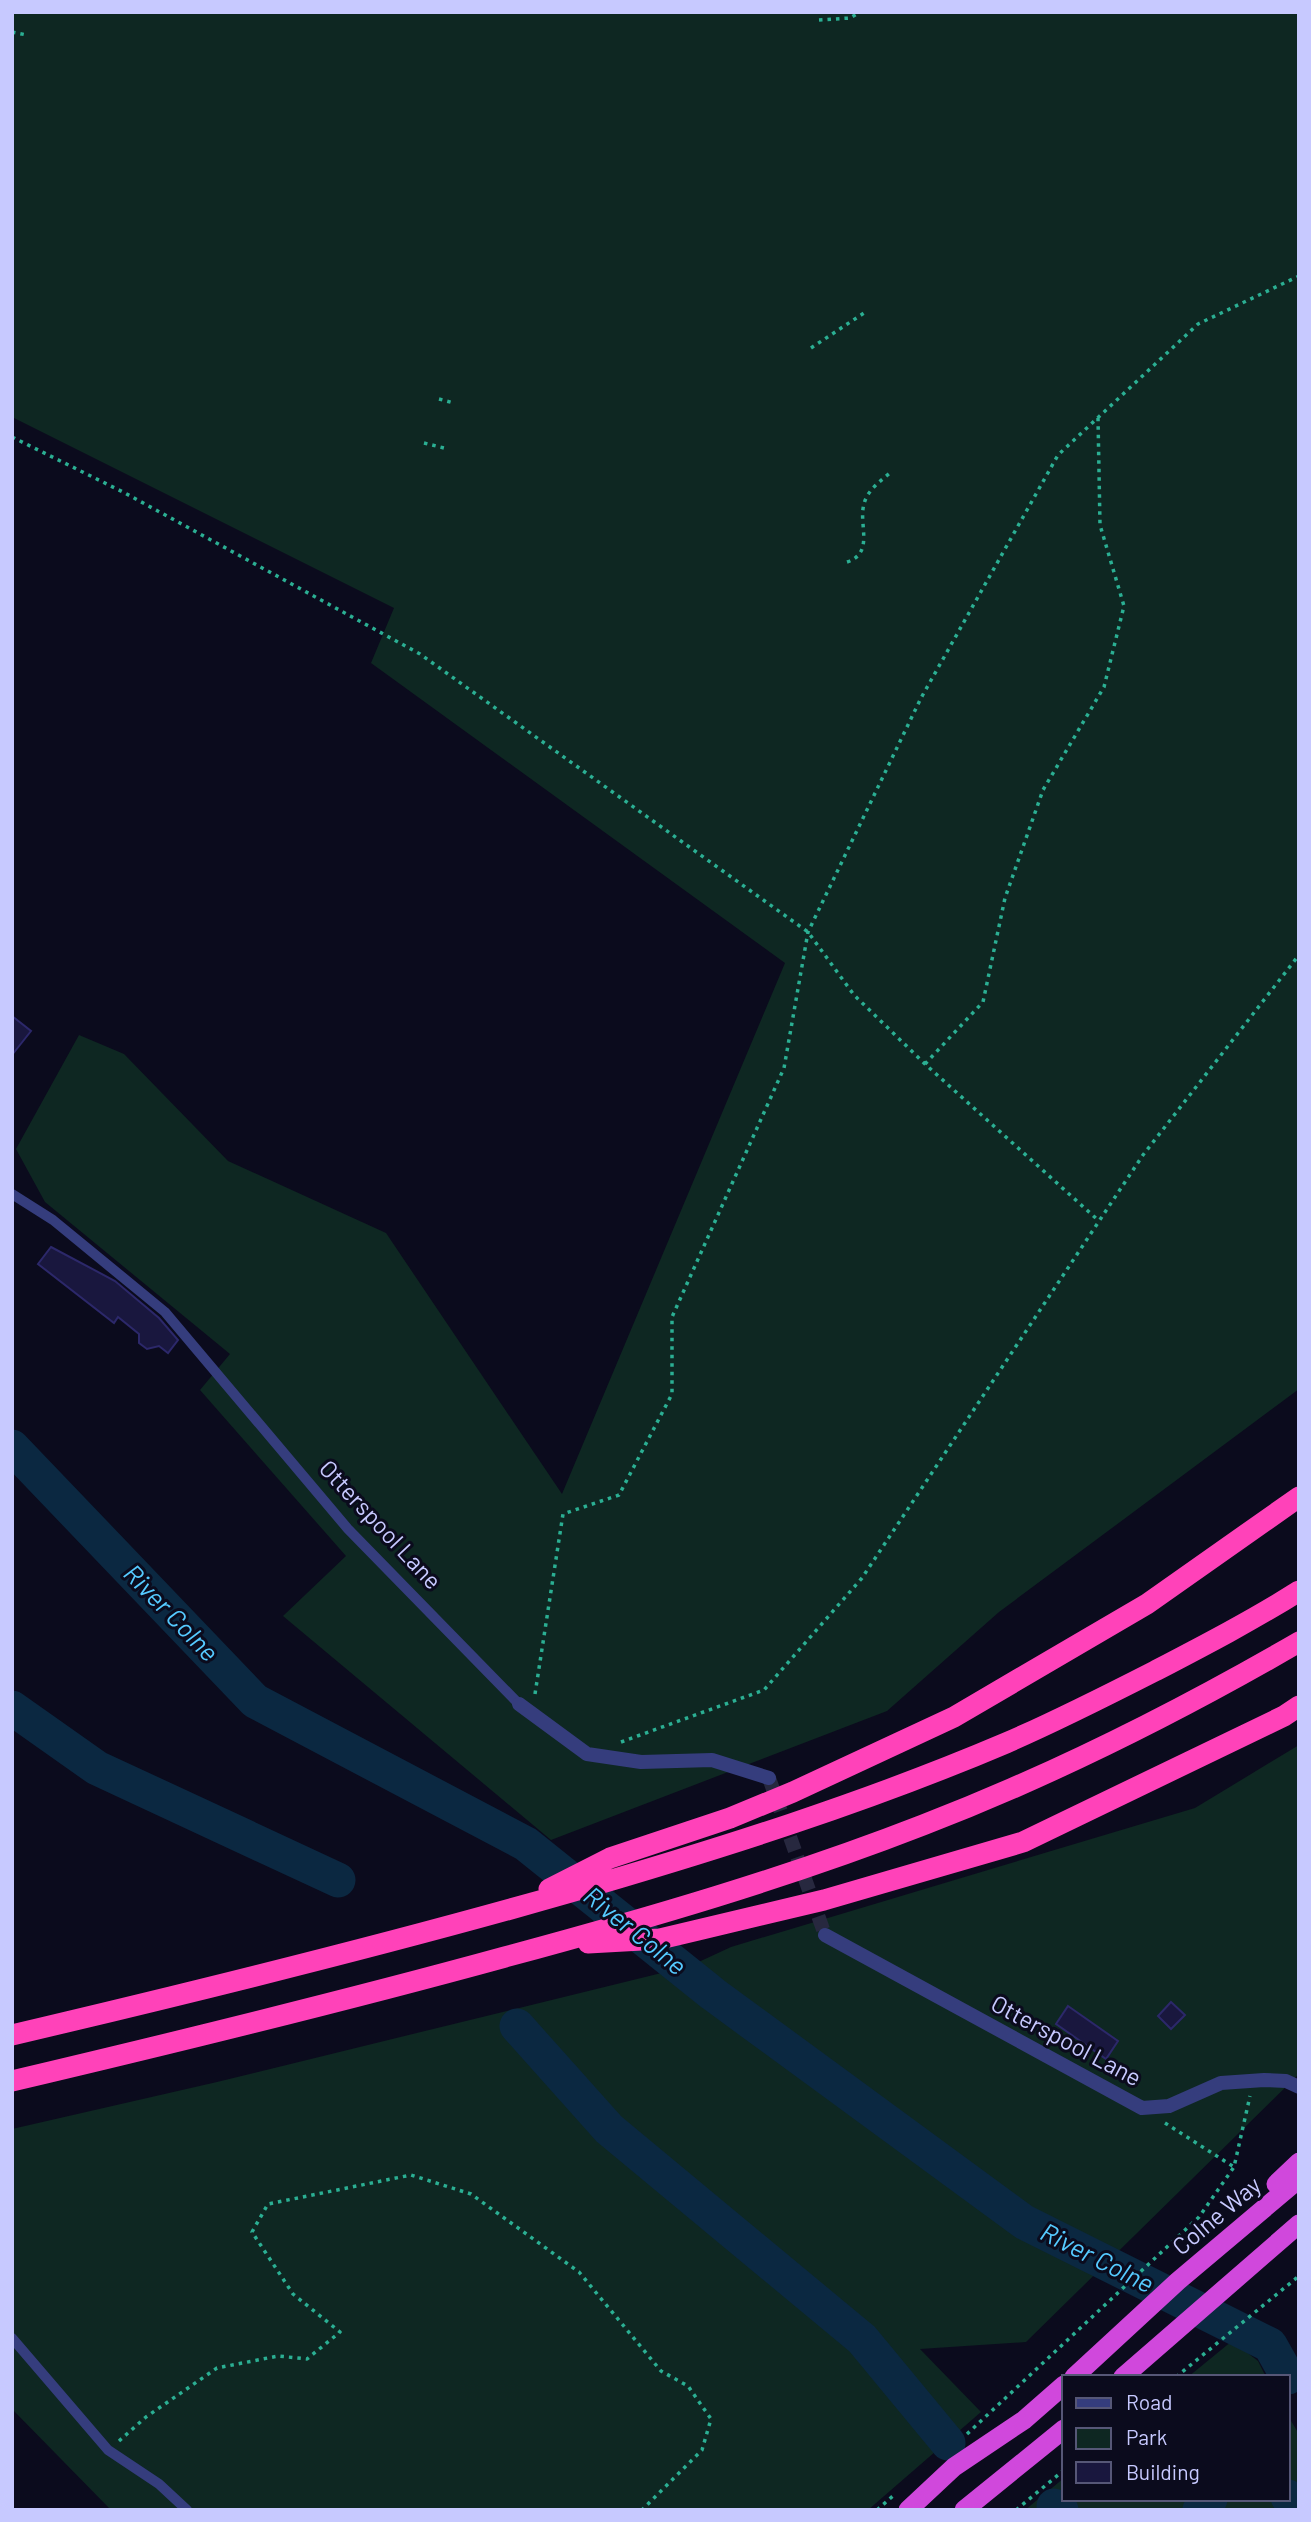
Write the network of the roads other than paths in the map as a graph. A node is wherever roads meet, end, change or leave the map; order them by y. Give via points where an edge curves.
1 (12, 1194) edge
2 (1299, 1497) edge
3 (1299, 1591) edge
4 (1299, 1642) edge
5 (519, 1704) joint
6 (1299, 1706) edge
7 (769, 1778) dead end
8 (507, 1910) junction
9 (825, 1935) tunnel mouth
10 (551, 1945) junction
11 (12, 2035) edge
12 (12, 2081) edge
13 (1299, 2087) edge
14 (1299, 2162) edge
15 (1299, 2179) edge
16 (1299, 2224) edge
17 (1299, 2235) edge
18 (1178, 2281) junction
19 (1231, 2282) junction
20 (12, 2338) edge
21 (1076, 2375) edge
22 (1125, 2375) edge
23 (1062, 2387) edge
24 (1062, 2431) edge
25 (902, 2501) edge
26 (187, 2510) edge
27 (964, 2510) edge

1 - 5 lane, Otterspool Lane via 54,1220 165,1312 348,1529
2 - 8 highway via 1147,1604 954,1717 768,1802 610,1857
3 - 8 highway via 1195,1650 1009,1742 792,1825
4 - 10 highway via 1112,1743 924,1825
5 - 7 street, Otterspool Lane via 587,1755 641,1762 712,1760
6 - 10 highway via 1023,1842 824,1900 660,1939
8 - 11 highway
9 - 13 street, Otterspool Lane via 1142,2108 1169,2106 1221,2083 1286,2081
10 - 12 highway
14 - 18 highway
15 - 18 highway, Colne Way
16 - 19 highway
17 - 19 highway
18 - 21 highway, Colne Way
19 - 22 highway
20 - 26 lane via 108,2450 159,2484
23 - 25 highway via 1024,2420
24 - 27 highway

